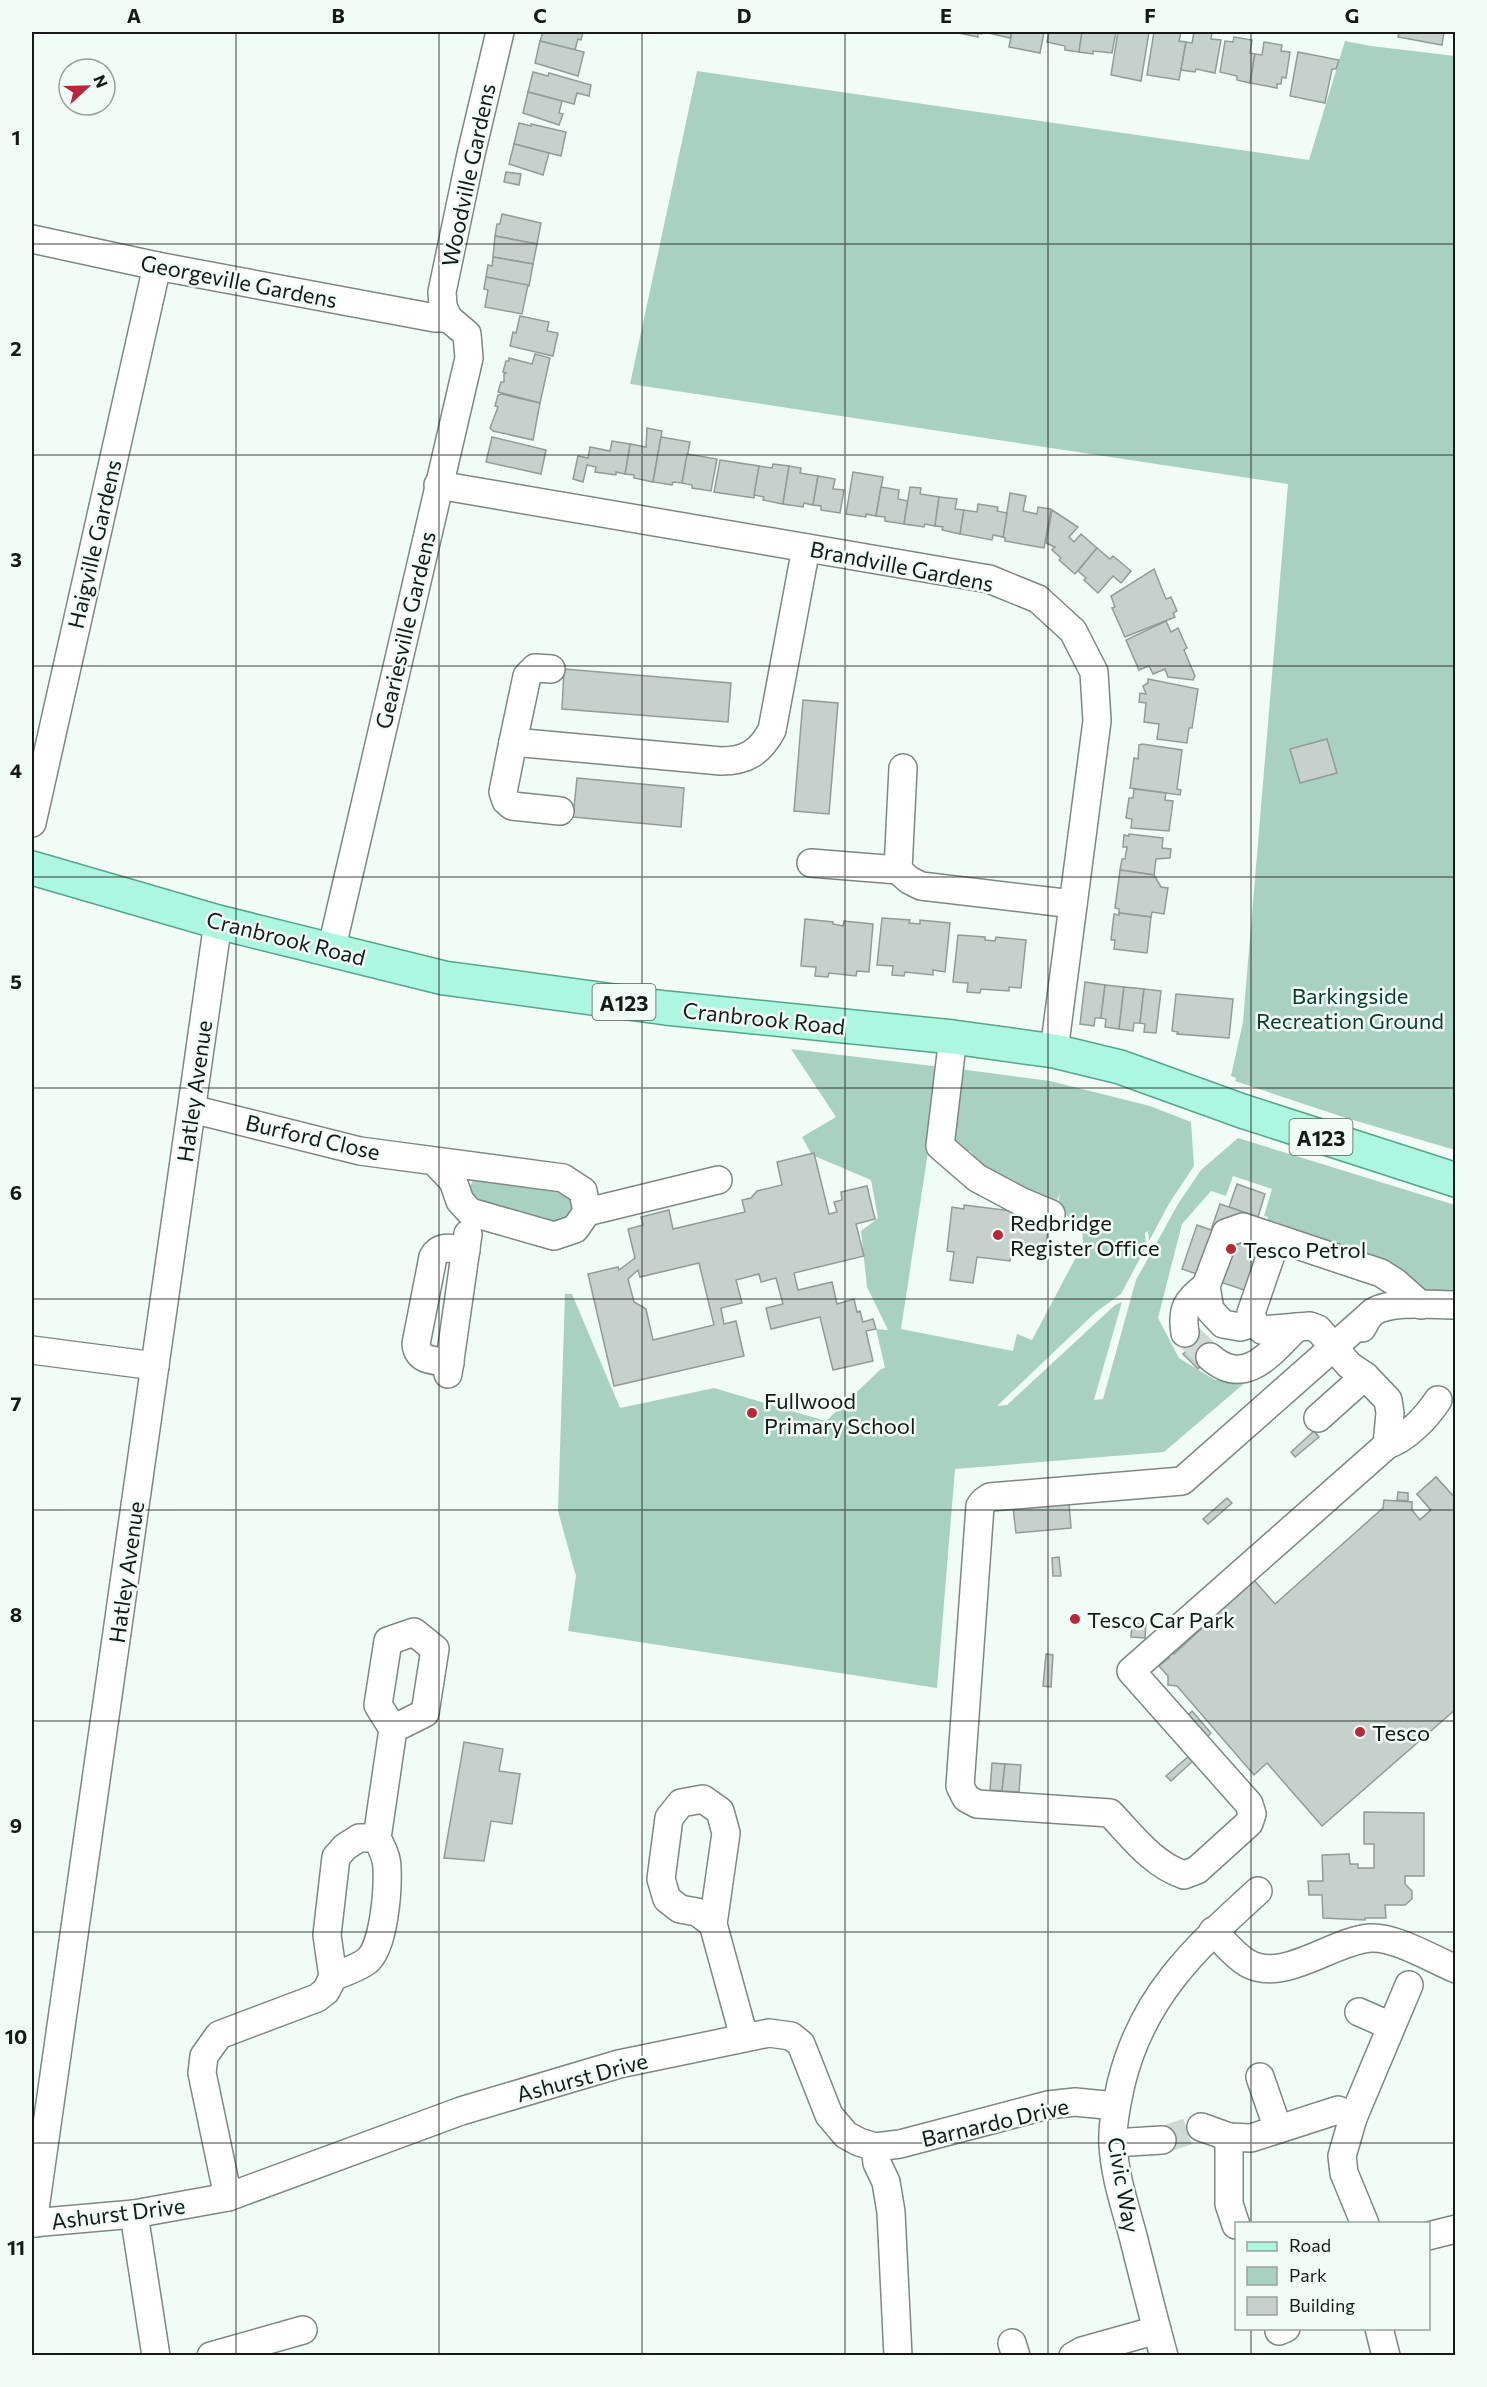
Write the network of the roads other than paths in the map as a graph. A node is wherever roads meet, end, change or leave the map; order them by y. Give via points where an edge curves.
1 (500, 32) edge
2 (32, 239) edge
3 (157, 266) junction
4 (448, 318) junction
5 (438, 485) junction
6 (806, 548) junction
7 (551, 669) dead end
8 (519, 742) junction
9 (903, 768) dead end
10 (560, 811) dead end
11 (32, 823) edge
12 (811, 863) dead end
13 (32, 868) edge
14 (898, 870) junction
15 (1073, 904) junction
16 (218, 922) junction
17 (331, 951) junction
18 (953, 1037) junction
19 (1054, 1051) junction
20 (192, 1109) junction
21 (435, 1162) junction
22 (718, 1180) dead end
23 (1455, 1180) edge
24 (470, 1212) junction
25 (587, 1212) junction
26 (1051, 1214) dead end
27 (1285, 1241) junction
28 (466, 1250) junction
29 (1206, 1286) junction
30 (1421, 1305) junction
31 (1455, 1305) edge
32 (1371, 1314) junction
33 (1254, 1323) junction
34 (1297, 1327) junction
35 (1185, 1333) dead end
36 (1333, 1347) junction
37 (32, 1350) edge
38 (1210, 1357) tunnel mouth
39 (155, 1366) junction
40 (1365, 1376) junction
41 (1447, 1395) edge
42 (1388, 1400) junction
43 (1318, 1418) dead end
44 (1387, 1445) junction
45 (393, 1729) dead end
46 (377, 1838) junction
47 (1258, 1891) dead end
48 (714, 1923) dead end
49 (1213, 1931) junction
50 (1455, 1969) edge
51 (333, 1977) junction
52 (1409, 1985) dead end
53 (1359, 2012) dead end
54 (1391, 2026) junction
55 (744, 2037) junction
56 (1260, 2077) dead end
57 (1116, 2106) junction
58 (1353, 2118) junction
59 (1201, 2127) tunnel mouth
60 (1278, 2129) junction
61 (1229, 2137) junction
62 (1162, 2140) tunnel mouth
63 (1113, 2143) junction
64 (874, 2147) junction
65 (228, 2197) junction
66 (134, 2214) junction
67 (1235, 2222) edge
68 (1365, 2222) edge
69 (34, 2223) edge
70 (1455, 2229) edge
71 (1430, 2235) edge
72 (303, 2330) dead end
73 (1380, 2330) edge
74 (1160, 2343) edge
75 (905, 2353) edge
76 (156, 2355) edge
77 (211, 2355) edge
78 (1073, 2355) edge
79 (1386, 2355) edge

1 - 4 street, Woodville Gardens via 442,292
2 - 3 street, Georgeville Gardens
3 - 4 street, Georgeville Gardens
3 - 11 street, Haigville Gardens
4 - 5 street, Geariesville Gardens via 467,334 469,358
5 - 6 street, Brandville Gardens
5 - 17 street, Geariesville Gardens
6 - 8 street via 771,730 764,746 750,756 721,761 552,755
6 - 15 street, Brandville Gardens via 989,579 1038,599 1072,631 1094,672 1097,721
7 - 8 street via 535,668 527,676
8 - 10 street via 503,792 506,801 512,806
9 - 14 street
12 - 14 street
13 - 16 main road, Cranbrook Road / A123
14 - 15 street via 921,886
15 - 19 street, Brandville Gardens
16 - 17 main road, Cranbrook Road / A123
16 - 20 street, Hatley Avenue
17 - 18 main road, Cranbrook Road / A123 via 456,979 666,1008
18 - 19 main road, Cranbrook Road / A123
18 - 26 street via 940,1146 977,1178
19 - 23 main road, Cranbrook Road / A123 via 1120,1067
20 - 21 street, Burford Close via 360,1151
20 - 39 street, Hatley Avenue
21 - 24 street via 453,1181 460,1201
21 - 25 street, Burford Close via 562,1178 583,1191
22 - 25 street
24 - 25 street via 554,1236 575,1229
24 - 28 street
27 - 29 street via 1243,1227 1226,1233
27 - 30 street via 1381,1273
27 - 33 street via 1274,1246 1251,1313
28 - 28 street via 449,1368 422,1358 416,1344 433,1257 444,1248
29 - 33 street via 1210,1310 1224,1323 1240,1327
29 - 35 street via 1186,1305
30 - 31 street
30 - 32 street via 1395,1306
32 - 36 street
32 - 40 street via 1360,1333 1359,1355
33 - 34 street via 1262,1330
34 - 36 street via 1318,1329
34 - 38 street via 1248,1369 1234,1370
36 - 40 street
36 - 44 street via 1182,1481 990,1497 984,1501 980,1506 960,1786 966,1798 977,1804 1110,1813 1150,1856 1170,1870 1185,1875 1197,1870 1249,1823 1249,1804 1131,1671
37 - 39 street
39 - 69 street, Hatley Avenue
40 - 42 street
40 - 43 street
41 - 42 street via 1420,1405
41 - 44 street via 1428,1415
42 - 44 street
45 - 46 street
46 - 51 street via 387,1867 378,1947 367,1961
46 - 51 street via 359,1838 336,1857 327,1935
47 - 49 street, Civic Way
48 - 55 street
49 - 50 street via 1247,1963 1259,1968 1286,1966 1370,1938 1386,1939
49 - 57 street, Civic Way via 1168,1982 1142,2025 1127,2059
51 - 65 street via 317,1998 219,2035 204,2055 202,2073
52 - 54 street
53 - 54 street
54 - 58 street
55 - 64 street, Ashurst Drive via 769,2032 791,2036 801,2044 829,2115 846,2135
55 - 65 street, Ashurst Drive via 619,2064 461,2111
56 - 60 street
57 - 63 street, Civic Way
57 - 64 street, Barnardo Drive via 1075,2102 1048,2105 900,2144
58 - 60 street via 1338,2110
58 - 68 street via 1342,2156 1344,2173
59 - 61 street
60 - 61 street via 1251,2138
61 - 67 street via 1229,2204
62 - 63 street
63 - 74 street, Civic Way via 1121,2192
64 - 75 street via 891,2212
65 - 66 street, Ashurst Drive
66 - 69 street, Ashurst Drive
66 - 76 street
70 - 71 street
72 - 77 street
73 - 79 street
74 - 78 street

